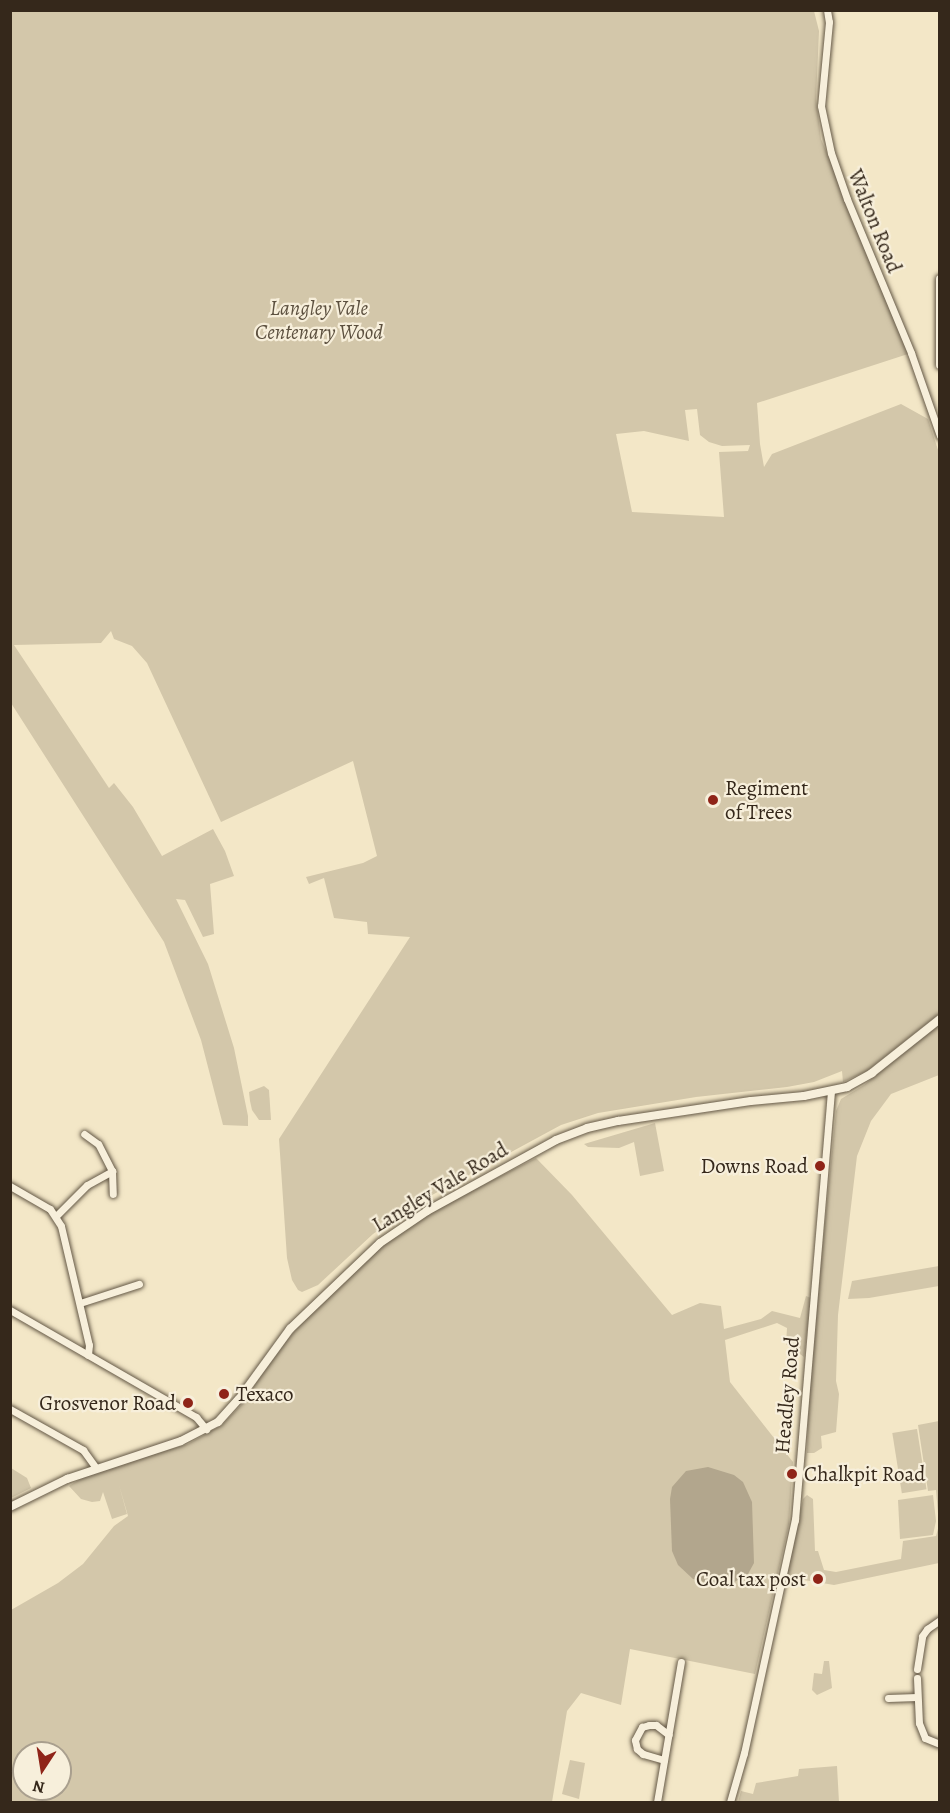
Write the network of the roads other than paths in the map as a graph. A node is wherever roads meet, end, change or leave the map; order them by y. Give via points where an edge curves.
1 (827, 10) edge
2 (939, 279) edge
3 (939, 365) edge
4 (939, 436) edge
5 (939, 1019) edge
6 (831, 1091) junction
7 (84, 1134) dead end
8 (112, 1172) junction
9 (10, 1186) edge
10 (113, 1194) dead end
11 (57, 1215) junction
12 (139, 1284) dead end
13 (80, 1303) junction
14 (10, 1310) edge
15 (88, 1355) junction
16 (10, 1409) edge
17 (206, 1429) junction
18 (96, 1468) junction
19 (10, 1508) edge
20 (939, 1620) edge
21 (681, 1662) dead end
22 (917, 1669) dead end
23 (917, 1678) dead end
24 (917, 1696) junction
25 (888, 1698) dead end
26 (669, 1736) junction
27 (939, 1744) edge
28 (664, 1760) junction
29 (657, 1803) edge
30 (730, 1803) edge

1 - 4 street, Walton Road via 821,106 831,153
2 - 3 street
5 - 6 street via 872,1073
6 - 17 street, Langley Vale Road via 602,1125 556,1140 408,1223 363,1258 290,1329 240,1399
6 - 30 street, Headley Road via 795,1520
7 - 8 street via 98,1144
8 - 10 street
8 - 11 street via 87,1185
9 - 11 street
11 - 13 street
12 - 13 street
13 - 15 street
14 - 15 street
15 - 17 street via 196,1417
16 - 18 street via 83,1450
17 - 18 street, Langley Vale Road
18 - 19 street, Langley Vale Road
20 - 22 street via 922,1636
21 - 26 street
23 - 24 street
24 - 25 street
24 - 27 street via 923,1734
26 - 28 street
26 - 28 street via 656,1725 649,1725 642,1727 635,1740 643,1754
28 - 29 street

